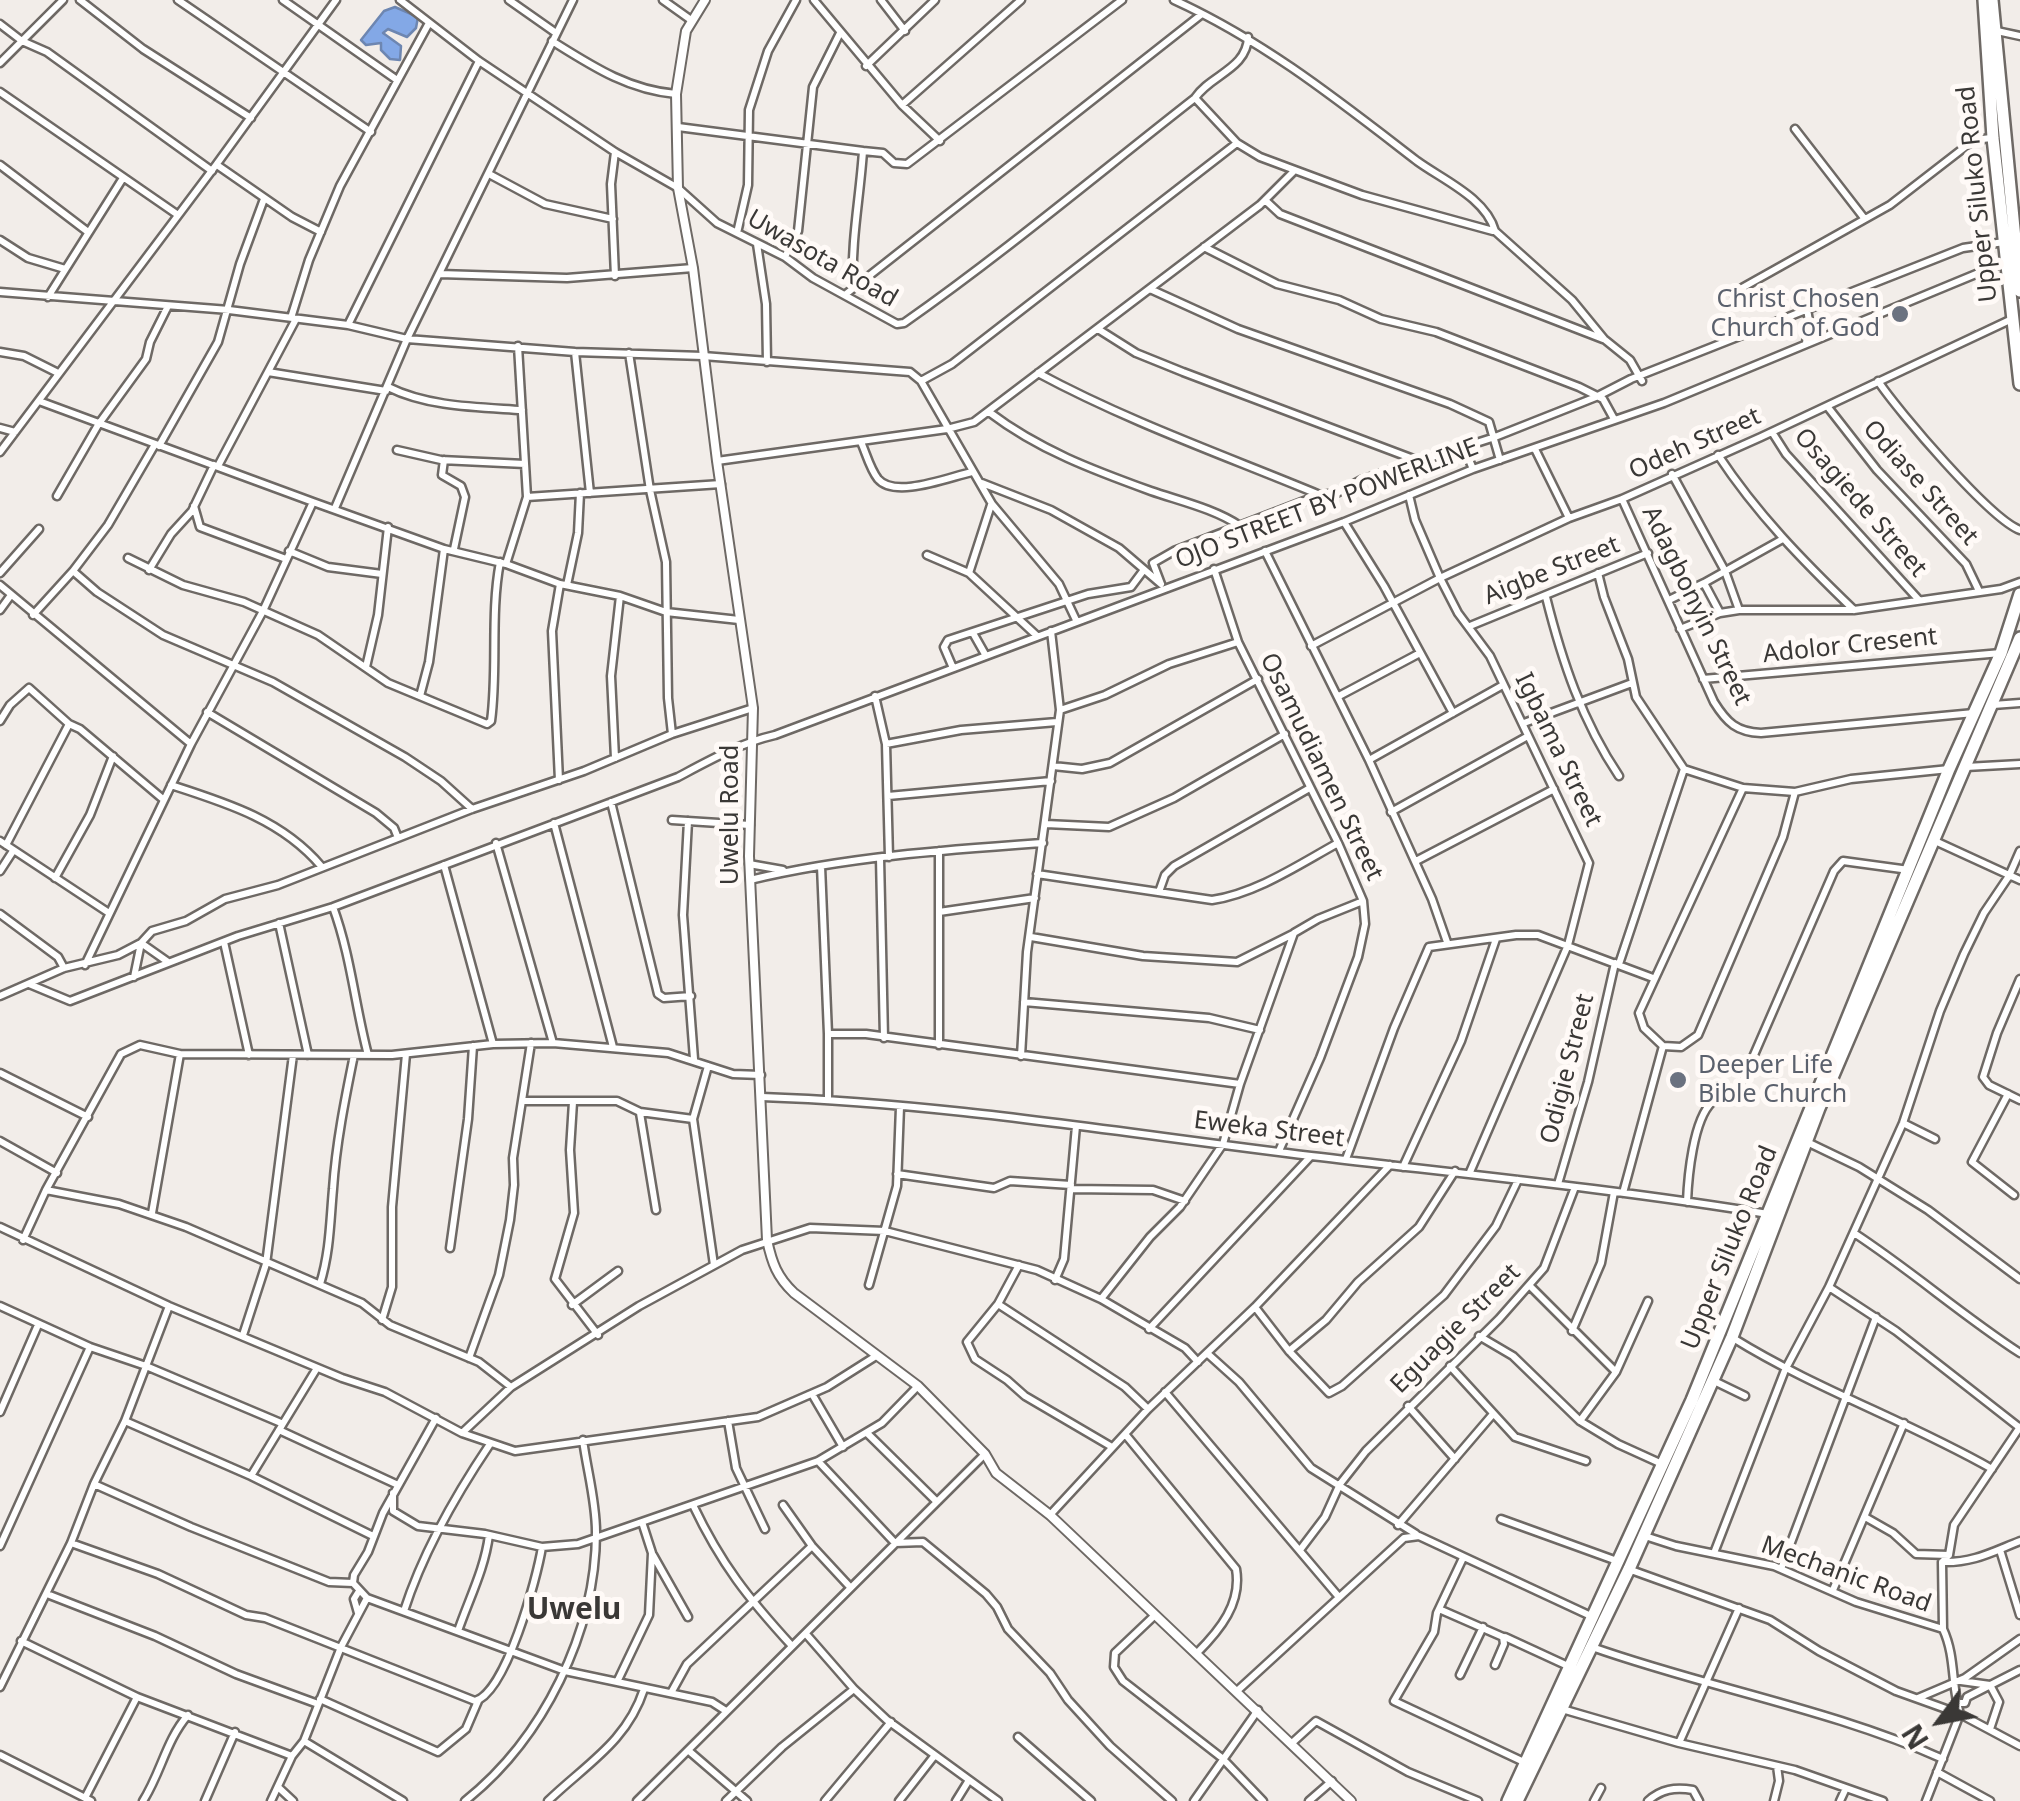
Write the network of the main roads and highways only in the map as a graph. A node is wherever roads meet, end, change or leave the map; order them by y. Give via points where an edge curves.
1 (1984, 0) edge
2 (1992, 0) edge
3 (2014, 179) edge
4 (2015, 259) edge
5 (2020, 290) edge
6 (2020, 384) edge
7 (2020, 594) edge
8 (2019, 643) edge
9 (1774, 1216) junction
10 (1624, 1565) junction
11 (1508, 1801) edge
12 (1517, 1801) edge

1 - 4 main road, Upper Siluko Road via 2005,242
2 - 3 main road, Upper Siluko Road
3 - 4 main road, Upper Siluko Road
4 - 5 main road, Upper Siluko Road
4 - 6 main road, Upper Siluko Road
7 - 9 main road, Upper Siluko Road via 1804,1122
8 - 9 main road, Upper Siluko Road
9 - 10 main road, Upper Siluko Road
9 - 10 main road, Upper Siluko Road via 1732,1337
10 - 11 main road, Upper Siluko Road
10 - 12 main road, Upper Siluko Road

